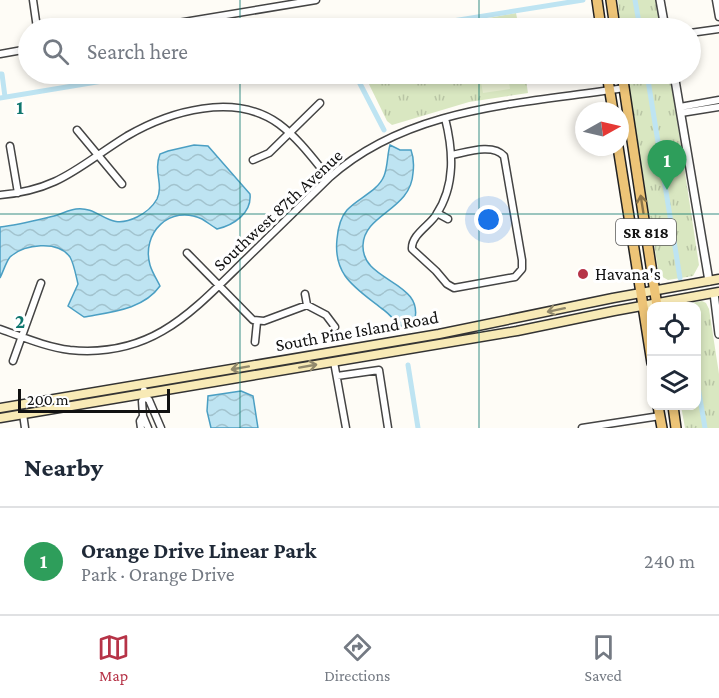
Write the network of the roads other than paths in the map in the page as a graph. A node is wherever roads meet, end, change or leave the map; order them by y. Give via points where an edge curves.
1 (33, 0) edge
2 (316, 0) edge
3 (597, 0) edge
4 (611, 0) edge
5 (660, 0) edge
6 (716, 0) edge
7 (719, 17) edge
8 (36, 18) edge
9 (208, 18) edge
10 (600, 18) edge
11 (614, 18) edge
12 (663, 18) edge
13 (719, 29) edge
14 (701, 31) edge
15 (18, 51) edge
16 (0, 54) edge
17 (609, 84) edge
18 (623, 84) edge
19 (676, 84) edge
20 (624, 88) junction
21 (610, 90) junction
22 (719, 100) edge
23 (612, 102) edge
24 (320, 103) dead end
25 (719, 107) edge
26 (680, 110) junction
27 (445, 118) junction
28 (77, 129) dead end
29 (289, 133) junction
30 (10, 146) dead end
31 (452, 155) junction
32 (99, 156) junction
33 (619, 156) edge
34 (254, 160) dead end
35 (329, 178) junction
36 (122, 184) dead end
37 (18, 193) junction
38 (0, 195) edge
39 (438, 213) junction
40 (448, 219) dead end
41 (187, 253) dead end
42 (719, 279) edge
43 (709, 281) junction
44 (41, 283) dead end
45 (219, 286) junction
46 (660, 290) junction
47 (641, 293) junction
48 (716, 293) edge
49 (305, 294) dead end
50 (658, 302) edge
51 (664, 302) edge
52 (307, 305) junction
53 (642, 306) junction
54 (647, 306) edge
55 (257, 322) junction
56 (335, 327) dead end
57 (0, 329) edge
58 (719, 334) edge
59 (22, 336) junction
60 (255, 342) dead end
61 (650, 356) edge
62 (13, 361) dead end
63 (271, 362) junction
64 (334, 362) junction
65 (272, 372) junction
66 (337, 376) junction
67 (144, 392) junction
68 (0, 408) edge
69 (659, 410) edge
70 (674, 410) edge
71 (23, 414) junction
72 (143, 416) junction
73 (660, 416) junction
74 (0, 418) edge
75 (25, 428) edge
76 (141, 428) edge
77 (148, 428) edge
78 (161, 428) edge
79 (346, 428) edge
80 (388, 428) edge
81 (582, 428) edge
82 (662, 428) edge
83 (676, 428) edge

1 - 8 street
2 - 9 street
3 - 10 main road
4 - 11 main road
5 - 12 street
6 - 7 street
13 - 14 street
15 - 16 street
17 - 21 main road
18 - 20 main road, SR 818
19 - 26 street
20 - 21 street, Southwest 87th Avenue
46 -> 20 main road, SR 818
21 - 23 main road
21 - 27 street, Southwest 87th Avenue
22 - 26 street
24 - 29 street
25 - 26 street
26 - 43 street
27 - 31 street
27 - 35 street, Southwest 87th Avenue via 379,143
28 - 32 street
29 - 32 street via 257,112 214,108 146,127
29 - 34 street via 269,153
29 - 35 street
30 - 37 street
31 - 39 street
31 - 39 street via 491,149 502,153 522,260 519,274 511,279 450,286 411,246
32 - 36 street
32 - 37 street via 64,178
33 - 47 main road, SR 818
35 - 45 street, Southwest 87th Avenue
37 - 38 street
39 - 40 street
41 - 45 street
42 - 43 main road, South Pine Island Road
43 - 46 main road, South Pine Island Road
44 - 59 street
45 - 55 street
45 - 59 street, Southwest 87th Avenue via 175,325 128,346 70,350
46 - 47 main road, South Pine Island Road
46 - 50 main road, SR 818
47 - 53 main road, SR 818
47 -> 63 main road, South Pine Island Road via 439,334
48 - 51 main road, South Pine Island Road
48 - 58 street
49 - 52 street
52 - 55 street
52 - 56 street via 326,315
53 - 54 main road, South Pine Island Road
53 - 61 main road, SR 818
53 - 64 main road, South Pine Island Road
55 - 60 street
57 - 59 street, Southwest 87th Avenue
59 - 62 street
63 - 65 main road
63 -> 67 main road, South Pine Island Road
65 -> 64 main road, South Pine Island Road
64 - 66 street
65 - 67 main road, South Pine Island Road
66 - 79 street
66 - 80 street via 379,370
67 - 68 main road, South Pine Island Road
67 - 71 main road, South Pine Island Road
67 - 72 street
67 - 78 street
69 - 73 main road
70 - 83 main road
71 - 74 main road, South Pine Island Road
71 - 75 street
72 - 76 street
72 - 77 street
73 - 81 street
73 - 82 main road

